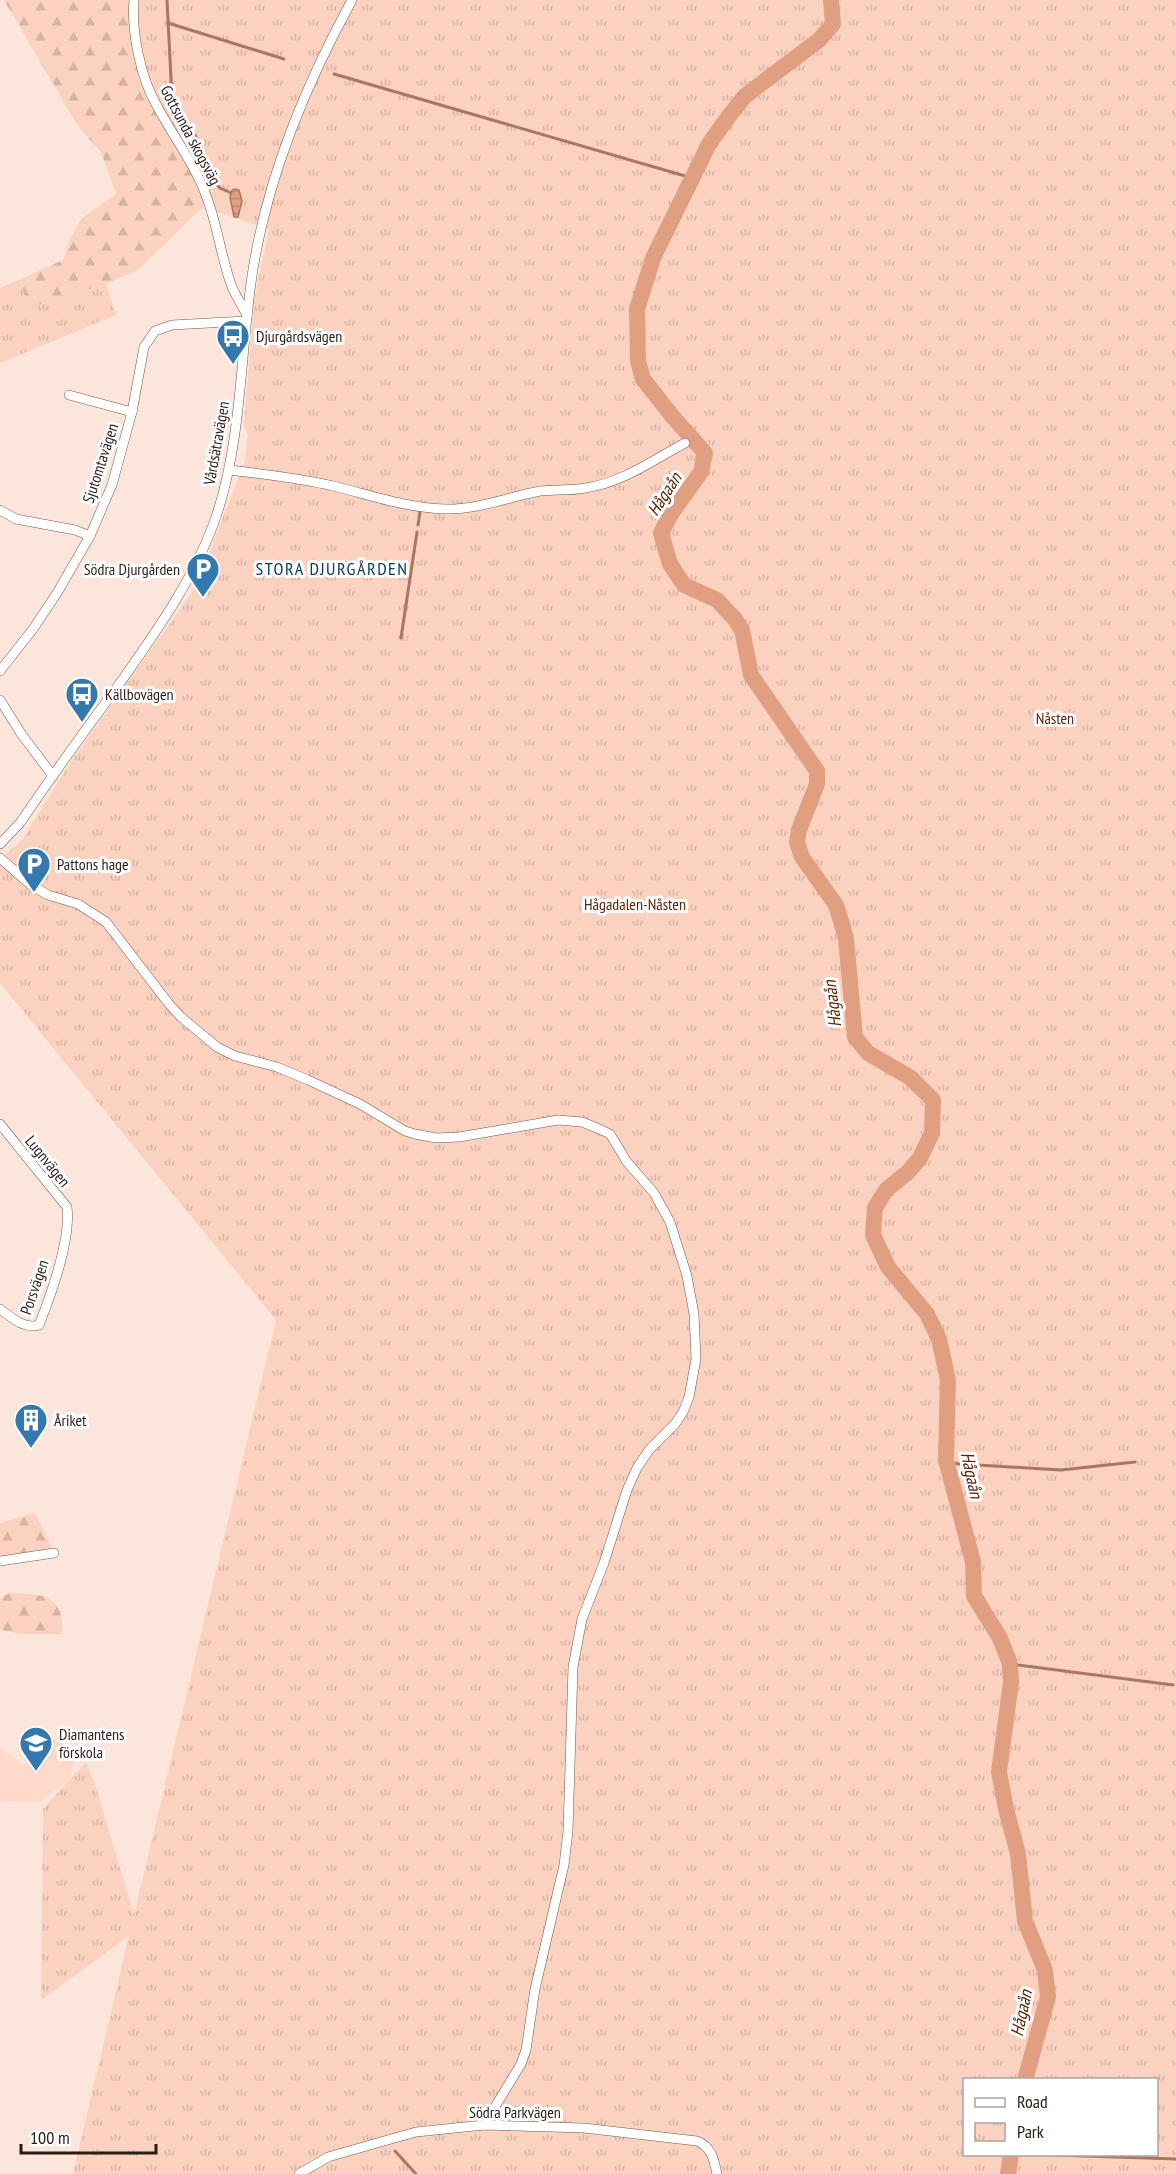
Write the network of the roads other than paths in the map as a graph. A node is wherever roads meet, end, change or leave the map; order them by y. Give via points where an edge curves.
1 (134, 0) edge
2 (352, 0) edge
3 (247, 318) junction
4 (69, 395) dead end
5 (132, 412) junction
6 (685, 443) dead end
7 (229, 470) junction
8 (0, 510) edge
9 (90, 536) junction
10 (0, 671) edge
11 (0, 700) edge
12 (53, 776) junction
13 (0, 844) edge
14 (0, 858) edge
15 (0, 1124) edge
16 (68, 1217) joint
17 (0, 1309) edge
18 (54, 1552) dead end
19 (0, 1561) edge
20 (484, 2125) junction
21 (299, 2174) edge
22 (717, 2174) edge

1 - 3 street, Gottsunda skogsväg via 137,44 147,83 155,104 196,169 232,288
2 - 3 street, Vårdsätravägen via 313,80 270,195
3 - 5 street, Sjutomtavägen via 155,331 144,347
3 - 7 street, Vårdsätravägen
4 - 5 street
5 - 9 street, Sjutomtavägen via 112,485
6 - 7 street via 608,483 446,509 404,504 320,483
7 - 12 street, Vårdsätravägen via 200,556 172,608
8 - 9 street via 16,519
9 - 10 street, Sjutomtavägen via 33,629
11 - 12 street
12 - 13 street, Vårdsätravägen via 20,824
14 - 20 street via 48,896 78,904 106,922 181,1017 217,1047 308,1080 415,1134 459,1137 558,1120 582,1122 610,1134 627,1162 654,1193 670,1222 687,1276 696,1359 684,1412 649,1450 627,1490 582,1619 573,1667 564,1865 535,1989 526,2050
15 - 16 street, Lugnvägen via 67,1207
16 - 17 street, Porsvägen via 39,1325 17,1322
18 - 19 street
20 - 21 street, Södra Parkvägen via 416,2132 328,2157
20 - 22 street, Södra Parkvägen via 584,2128 697,2141 709,2149

